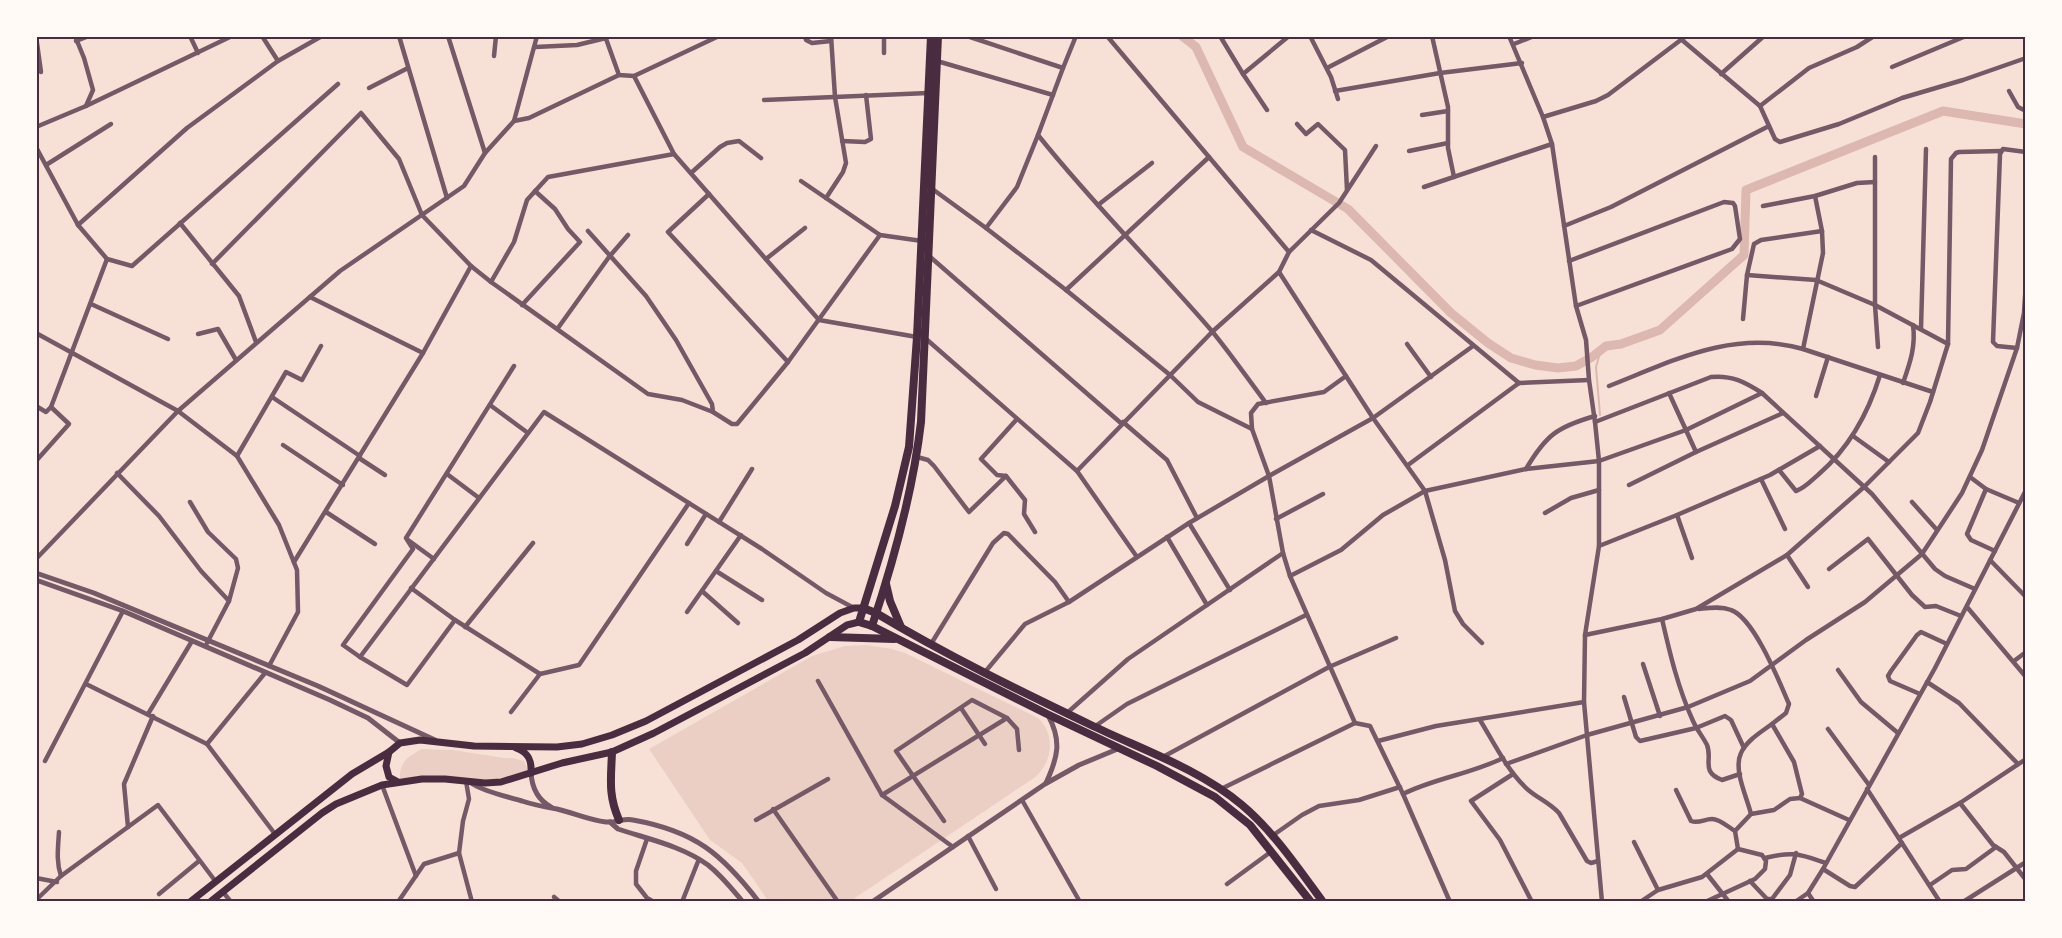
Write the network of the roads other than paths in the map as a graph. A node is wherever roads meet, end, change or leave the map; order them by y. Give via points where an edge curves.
1 (36, 36) edge
2 (89, 36) edge
3 (190, 36) edge
4 (232, 36) edge
5 (262, 36) edge
6 (322, 36) edge
7 (399, 36) edge
8 (448, 36) edge
9 (496, 36) edge
10 (537, 36) edge
11 (719, 36) edge
12 (805, 36) edge
13 (884, 36) edge
14 (931, 36) edge
15 (938, 36) edge
16 (967, 36) edge
17 (1076, 36) edge
18 (1107, 36) edge
19 (1220, 36) edge
20 (1289, 36) edge
21 (1310, 36) edge
22 (1389, 36) edge
23 (1432, 36) edge
24 (1509, 36) edge
25 (1534, 36) edge
26 (1764, 36) edge
27 (1874, 36) edge
28 (1966, 36) edge
29 (606, 37) edge
30 (1683, 37) edge
31 (75, 38) edge
32 (831, 39) edge
33 (1514, 44) junction
34 (535, 47) junction
35 (198, 53) junction
36 (884, 53) dead end
37 (494, 56) dead end
38 (2026, 58) edge
39 (278, 61) junction
40 (937, 61) junction
41 (1522, 63) junction
42 (1892, 67) dead end
43 (408, 68) junction
44 (1063, 68) junction
45 (1327, 68) junction
46 (41, 72) dead end
47 (1440, 73) junction
48 (1243, 74) junction
49 (1720, 74) junction
50 (619, 75) junction
51 (634, 76) junction
52 (338, 84) dead end
53 (369, 88) dead end
54 (1335, 91) junction
55 (2009, 91) dead end
56 (928, 93) junction
57 (866, 95) junction
58 (1053, 95) junction
59 (835, 97) junction
60 (1338, 99) dead end
61 (764, 100) dead end
62 (86, 106) junction
63 (1760, 106) junction
64 (1267, 110) dead end
65 (1448, 111) junction
66 (2026, 111) edge
67 (1422, 115) dead end
68 (1543, 117) junction
69 (514, 121) junction
70 (111, 124) dead end
71 (1298, 124) dead end
72 (1769, 126) junction
73 (36, 127) edge
74 (1038, 135) junction
75 (842, 141) junction
76 (1448, 143) junction
77 (1552, 144) junction
78 (1376, 146) dead end
79 (36, 147) edge
80 (1926, 149) dead end
81 (1409, 151) dead end
82 (2001, 151) junction
83 (2026, 152) edge
84 (485, 153) junction
85 (674, 154) junction
86 (1209, 157) junction
87 (1875, 157) dead end
88 (761, 158) dead end
89 (1152, 163) dead end
90 (46, 165) junction
91 (691, 173) junction
92 (1454, 177) junction
93 (801, 181) dead end
94 (1875, 182) junction
95 (1424, 187) dead end
96 (931, 188) junction
97 (1347, 190) junction
98 (535, 191) junction
99 (709, 194) junction
100 (1815, 196) junction
101 (447, 198) junction
102 (826, 198) junction
103 (1098, 205) junction
104 (1762, 206) dead end
105 (422, 214) junction
106 (180, 223) junction
107 (78, 225) junction
108 (1564, 226) junction
109 (805, 228) dead end
110 (986, 228) junction
111 (1311, 230) junction
112 (588, 231) dead end
113 (1822, 231) junction
114 (880, 234) junction
115 (1125, 234) junction
116 (628, 235) dead end
117 (922, 241) junction
118 (1289, 252) junction
119 (928, 255) junction
120 (609, 257) junction
121 (107, 259) junction
122 (766, 259) junction
123 (1569, 261) junction
124 (212, 264) junction
125 (471, 266) junction
126 (1279, 272) junction
127 (1747, 275) junction
128 (1816, 280) junction
129 (491, 282) junction
130 (2026, 282) edge
131 (1066, 290) junction
132 (310, 297) junction
133 (91, 304) junction
134 (522, 305) junction
135 (1875, 305) junction
136 (1576, 306) junction
137 (1743, 319) dead end
138 (819, 320) junction
139 (1913, 325) junction
140 (558, 328) junction
141 (1921, 329) junction
142 (1212, 332) junction
143 (36, 333) edge
144 (198, 334) dead end
145 (921, 337) junction
146 (168, 339) dead end
147 (256, 342) junction
148 (1407, 344) dead end
149 (1948, 344) junction
150 (321, 346) dead end
151 (1473, 346) junction
152 (1878, 347) dead end
153 (2017, 348) junction
154 (1803, 349) junction
155 (71, 352) junction
156 (423, 353) junction
157 (1828, 357) junction
158 (236, 360) junction
159 (788, 362) junction
160 (514, 366) dead end
161 (1170, 375) junction
162 (1880, 375) junction
163 (1346, 376) junction
164 (1431, 377) junction
165 (1589, 380) junction
166 (1903, 383) junction
167 (1520, 384) junction
168 (1609, 386) dead end
169 (1933, 392) junction
170 (1669, 393) junction
171 (1762, 393) junction
172 (1816, 396) dead end
173 (272, 397) junction
174 (1266, 403) junction
175 (490, 405) junction
176 (36, 406) edge
177 (51, 407) junction
178 (178, 411) junction
179 (712, 412) junction
180 (1783, 413) junction
181 (1373, 418) junction
182 (1017, 419) junction
183 (1595, 419) junction
184 (1122, 423) junction
185 (1252, 429) junction
186 (1686, 430) junction
187 (528, 433) junction
188 (1853, 436) junction
189 (283, 445) dead end
190 (1820, 446) junction
191 (1696, 452) junction
192 (237, 456) junction
193 (360, 457) junction
194 (917, 457) junction
195 (1835, 460) junction
196 (36, 461) edge
197 (1599, 461) junction
198 (1888, 462) junction
199 (1408, 465) junction
200 (752, 469) dead end
201 (1526, 469) junction
202 (1779, 470) junction
203 (1077, 471) junction
204 (117, 473) junction
205 (447, 474) junction
206 (385, 475) dead end
207 (1006, 476) junction
208 (1269, 476) junction
209 (1970, 477) junction
210 (1761, 479) junction
211 (343, 485) junction
212 (1629, 485) dead end
213 (1864, 487) junction
214 (1986, 489) junction
215 (1599, 490) junction
216 (2026, 490) edge
217 (1425, 491) junction
218 (1323, 494) dead end
219 (479, 498) junction
220 (190, 502) dead end
221 (1912, 502) dead end
222 (688, 503) junction
223 (2019, 503) junction
224 (326, 512) junction
225 (1545, 513) dead end
226 (706, 514) junction
227 (1677, 515) junction
228 (1197, 518) junction
229 (1276, 519) junction
230 (719, 522) junction
231 (1189, 523) junction
232 (1785, 529) dead end
233 (1937, 530) junction
234 (1035, 532) dead end
235 (741, 535) junction
236 (1167, 537) junction
237 (406, 538) junction
238 (533, 543) dead end
239 (375, 544) dead end
240 (687, 544) dead end
241 (1599, 546) junction
242 (1995, 551) junction
243 (1283, 553) junction
244 (1922, 554) junction
245 (1787, 555) junction
246 (1137, 557) junction
247 (1692, 558) dead end
248 (36, 559) edge
249 (434, 559) junction
250 (1990, 560) junction
251 (294, 562) junction
252 (1829, 569) dead end
253 (716, 571) junction
254 (36, 573) edge
255 (1290, 576) junction
256 (1898, 576) junction
257 (36, 579) edge
258 (885, 580) junction
259 (1808, 587) dead end
260 (411, 588) junction
261 (1975, 589) junction
262 (1230, 590) junction
263 (702, 591) junction
264 (2025, 594) edge
265 (762, 600) dead end
266 (228, 601) junction
267 (1069, 602) junction
268 (1207, 605) junction
269 (1967, 607) junction
270 (859, 608) junction
271 (1696, 609) junction
272 (123, 611) junction
273 (687, 612) dead end
274 (876, 613) junction
275 (1306, 615) junction
276 (1961, 616) junction
277 (1662, 619) junction
278 (455, 620) junction
279 (859, 622) junction
280 (738, 623) dead end
281 (872, 626) junction
282 (465, 627) junction
283 (901, 627) junction
284 (1585, 635) junction
285 (830, 637) junction
286 (1396, 638) dead end
287 (899, 639) junction
288 (192, 641) junction
289 (207, 644) junction
290 (931, 644) junction
291 (1482, 644) dead end
292 (1947, 644) junction
293 (2026, 652) edge
294 (360, 657) junction
295 (2014, 661) junction
296 (1642, 664) dead end
297 (1772, 664) junction
298 (269, 666) junction
299 (1329, 667) junction
300 (1838, 670) dead end
301 (985, 672) junction
302 (265, 673) junction
303 (540, 674) junction
304 (2026, 677) edge
305 (818, 681) dead end
306 (1927, 682) junction
307 (86, 684) junction
308 (1920, 694) junction
309 (1624, 697) dead end
310 (1584, 702) junction
311 (1688, 707) junction
312 (961, 708) junction
313 (511, 712) dead end
314 (1067, 713) junction
315 (1047, 714) junction
316 (151, 715) junction
317 (1660, 716) junction
318 (1007, 718) junction
319 (1480, 720) junction
320 (1355, 723) junction
321 (1632, 724) junction
322 (1772, 724) junction
323 (1094, 727) junction
324 (1696, 728) junction
325 (1828, 729) dead end
326 (1898, 733) junction
327 (1587, 735) junction
328 (979, 736) junction
329 (435, 740) junction
330 (1378, 741) junction
331 (400, 743) junction
332 (207, 744) junction
333 (985, 744) dead end
334 (513, 747) junction
335 (1120, 748) junction
336 (1744, 748) junction
337 (1019, 750) dead end
338 (389, 752) junction
339 (612, 752) junction
340 (1161, 758) junction
341 (1503, 758) junction
342 (2026, 759) edge
343 (45, 762) dead end
344 (1506, 764) junction
345 (2018, 764) junction
346 (531, 773) junction
347 (1514, 774) junction
348 (1740, 774) junction
349 (913, 776) junction
350 (828, 779) dead end
351 (398, 782) junction
352 (468, 782) junction
353 (1045, 784) junction
354 (382, 785) junction
355 (1868, 787) junction
356 (1400, 788) junction
357 (1221, 789) junction
358 (1676, 790) dead end
359 (1403, 794) junction
360 (882, 795) junction
361 (1800, 798) junction
362 (1022, 800) junction
363 (1960, 803) junction
364 (555, 809) junction
365 (773, 809) junction
366 (1751, 814) junction
367 (620, 820) junction
368 (756, 820) dead end
369 (1849, 820) junction
370 (944, 821) dead end
371 (610, 822) junction
372 (128, 826) junction
373 (1735, 831) junction
374 (59, 832) dead end
375 (275, 834) junction
376 (968, 836) junction
377 (1272, 836) junction
378 (647, 838) junction
379 (1900, 841) junction
380 (1634, 842) dead end
381 (953, 847) junction
382 (1996, 847) junction
383 (1738, 849) junction
384 (1272, 851) junction
385 (459, 853) junction
386 (1796, 853) junction
387 (1765, 858) junction
388 (699, 859) junction
389 (199, 861) junction
390 (1599, 861) junction
391 (2026, 862) edge
392 (1824, 866) junction
393 (2016, 868) junction
394 (1707, 874) junction
395 (61, 876) junction
396 (416, 876) junction
397 (36, 878) edge
398 (2026, 880) edge
399 (1750, 881) junction
400 (57, 882) junction
401 (216, 882) junction
402 (1227, 884) dead end
403 (1930, 885) junction
404 (996, 889) dead end
405 (1658, 890) junction
406 (223, 892) junction
407 (1808, 893) junction
408 (159, 894) dead end
409 (1723, 894) junction
410 (554, 897) dead end
411 (36, 900) edge
412 (190, 902) edge
413 (210, 902) edge
414 (231, 902) edge
415 (398, 902) edge
416 (472, 902) edge
417 (560, 902) edge
418 (654, 902) edge
419 (682, 902) edge
420 (743, 902) edge
421 (759, 902) edge
422 (838, 902) edge
423 (872, 902) edge
424 (1080, 902) edge
425 (1311, 902) edge
426 (1323, 902) edge
427 (1450, 902) edge
428 (1532, 902) edge
429 (1602, 902) edge
430 (1640, 902) edge
431 (1705, 902) edge
432 (1729, 902) edge
433 (1795, 902) edge
434 (1814, 902) edge
435 (1940, 902) edge
436 (1963, 902) edge

1 - 46 street
2 - 31 street
3 - 35 street
4 - 35 street
5 - 39 street
6 - 39 street
7 - 43 street
8 - 84 street
9 - 37 street
10 - 34 street
11 - 51 street
12 - 32 street via 812,43
13 - 36 street
14 - 56 highway
15 - 40 highway
16 - 44 street
17 - 44 street
18 - 86 street
19 - 48 street
20 - 48 street
21 - 45 street
22 - 45 street
23 - 47 street
24 - 33 street
25 - 33 street
26 - 49 street
27 - 63 street via 1809,68
28 - 42 street
29 - 34 street via 577,45
29 - 50 street
30 - 49 street
30 - 68 street via 1608,95
31 - 62 street via 93,90
32 - 59 street
33 - 41 street
34 - 69 street
35 - 62 street
38 - 72 street via 1902,98 1785,142 1775,139
39 - 107 street via 187,128
40 - 58 street
40 - 96 highway
41 - 47 street
41 - 68 street
43 - 53 street
43 - 101 street
44 - 58 street
45 - 54 street
47 - 54 street
47 - 65 street
48 - 64 street
49 - 63 street
50 - 51 street
50 - 69 street
51 - 85 street
52 - 106 street
54 - 60 street
55 - 66 street via 2018,107
56 - 57 street
56 - 117 highway
57 - 59 street
57 - 75 street via 871,139
58 - 74 street
59 - 61 street
59 - 75 street
62 - 73 street
63 - 72 street
65 - 67 street
65 - 76 street
68 - 77 street
69 - 84 street
70 - 90 street
71 - 97 street via 1306,134 1318,124 1345,150
72 - 108 street via 1611,207
74 - 103 street
74 - 110 street via 1014,194
75 - 102 street via 846,163
76 - 81 street
76 - 92 street
77 - 92 street
77 - 108 street
78 - 97 street
79 - 90 street
80 - 141 street
82 - 83 street
82 - 149 street via 1959,152 1951,159
82 - 153 street via 1993,342
84 - 101 street via 464,186
85 - 91 street
85 - 98 street via 548,177
86 - 115 street
86 - 118 street
87 - 94 street
88 - 91 street via 739,141 727,143
89 - 103 street
90 - 107 street
91 - 99 street
92 - 95 street
93 - 102 street
94 - 100 street via 1853,184
94 - 135 street
96 - 110 street
96 - 119 highway
97 - 111 street
98 - 129 street via 526,200 514,242
98 - 134 street via 555,208 580,242
99 - 122 street
99 - 159 street via 669,232
100 - 104 street
100 - 113 street
101 - 105 street
102 - 114 street
103 - 115 street
105 - 124 street via 399,159 361,113
105 - 125 street
105 - 132 street via 340,271
106 - 121 street via 132,266
106 - 124 street
107 - 121 street
108 - 123 street
109 - 122 street
110 - 131 street
111 - 118 street
111 - 151 street via 1371,260
112 - 120 street
113 - 127 street via 1757,241
113 - 128 street
114 - 117 street
114 - 138 street
115 - 131 street
115 - 142 street
116 - 120 street
117 - 145 highway
118 - 126 street
119 - 145 highway
119 - 184 street
120 - 140 street
120 - 179 street via 646,296 676,340 712,404
121 - 133 street
122 - 138 street
123 - 136 street
123 - 136 street via 1724,202 1736,206 1740,239 1732,249
124 - 147 street via 238,296
125 - 129 street
125 - 156 street
126 - 142 street
126 - 163 street
127 - 128 street
127 - 137 street
128 - 135 street
128 - 154 street
129 - 134 street
130 - 153 street
131 - 161 street
132 - 147 street
132 - 156 street
133 - 146 street
133 - 155 street
134 - 140 street
135 - 139 street
135 - 152 street
136 - 165 street via 1586,340
138 - 145 street
138 - 159 street
139 - 141 street
139 - 166 street via 1915,340
140 - 179 street via 648,394 682,400
141 - 149 street
142 - 161 street
142 - 174 street
143 - 155 street
144 - 158 street via 218,328
145 - 182 street
145 - 194 highway
145 - 270 highway via 904,473
147 - 158 street
148 - 164 street
149 - 169 street
150 - 173 street via 302,380 286,372
151 - 164 street
151 - 167 street
153 - 209 street
154 - 157 street
154 - 168 street via 1766,342 1714,347
155 - 177 street
155 - 178 street
156 - 193 street
157 - 162 street
157 - 172 street
158 - 178 street
159 - 179 street via 737,424
160 - 175 street
161 - 184 street
161 - 185 street via 1198,402
162 - 166 street
162 - 188 street via 1868,410
163 - 174 street via 1324,392
163 - 181 street
164 - 181 street
165 - 167 street
165 - 183 street
166 - 169 street
167 - 199 street
169 - 198 street via 1918,433
170 - 171 street via 1720,376 1744,381
170 - 183 street
170 - 186 street
171 - 180 street
171 - 186 street
173 - 192 street
173 - 193 street
174 - 185 street via 1252,409
175 - 187 street
175 - 205 street
176 - 177 street via 46,412
177 - 196 street via 69,424
178 - 192 street
178 - 204 street
180 - 190 street
180 - 191 street
181 - 199 street
181 - 208 street
182 - 203 street
182 - 207 street via 981,459 997,475
183 - 197 street
183 - 201 street via 1559,429 1541,446
184 - 203 street
184 - 228 street via 1167,460
185 - 208 street
186 - 191 street
186 - 197 street
187 - 219 street
187 - 222 street via 544,412
188 - 195 street
188 - 198 street
189 - 211 street
190 - 195 street
190 - 202 street
191 - 212 street
192 - 251 street via 279,525
193 - 206 street
193 - 211 street
194 - 207 street via 934,466 969,512
194 - 258 highway
195 - 202 street via 1796,491
195 - 213 street
197 - 201 street
197 - 215 street
198 - 213 street
199 - 217 street
200 - 230 street
201 - 217 street
202 - 210 street
203 - 246 street
204 - 248 street
204 - 266 street via 159,516
205 - 219 street
205 - 237 street
207 - 234 street via 1025,500 1024,514
208 - 228 street
208 - 229 street
209 - 214 street
209 - 233 street
210 - 227 street
210 - 232 street
211 - 224 street
213 - 244 street
213 - 245 street
214 - 223 street
214 - 242 street via 1967,534 1971,540
215 - 225 street via 1571,498
215 - 241 street
216 - 223 street
217 - 255 street via 1383,515 1341,550
217 - 291 street via 1455,611
218 - 229 street
219 - 249 street
220 - 266 street via 208,532 236,559 238,568
221 - 233 street
222 - 226 street
222 - 303 street via 579,665
223 - 242 street
224 - 239 street
224 - 251 street
226 - 230 street
226 - 240 street
227 - 241 street
227 - 247 street
228 - 231 street
229 - 243 street
230 - 235 street
231 - 236 street
231 - 262 street
233 - 244 street
235 - 253 street
235 - 270 street via 826,593
236 - 246 street
236 - 268 street
237 - 249 street
237 - 294 street via 412,549 343,645
238 - 282 street
241 - 284 street
242 - 250 street
243 - 255 street
243 - 262 street
244 - 256 street
244 - 261 street via 1945,576
245 - 259 street
245 - 271 street
246 - 267 street
249 - 260 street
250 - 261 street
250 - 264 street
251 - 298 street via 298,612
252 - 256 street via 1868,538
253 - 263 street
253 - 265 street
254 - 289 street via 94,593
255 - 275 street
256 - 276 street via 1925,607 1936,606
256 - 297 street
257 - 272 street
258 - 274 highway
258 - 283 highway
260 - 278 street
260 - 294 street
261 - 269 street
262 - 268 street
263 - 273 street
263 - 280 street
266 - 289 street
267 - 290 street via 1048,575 1004,533 993,543
267 - 301 street via 1025,624
268 - 314 street via 1128,659
269 - 276 street
269 - 295 street
270 - 274 highway
270 - 279 highway
270 - 334 main road via 840,614 646,721 612,735 582,744
271 - 277 street
271 - 297 street via 1723,608 1737,613 1745,619
272 - 288 street
272 - 307 street
274 - 281 highway
274 - 283 highway
275 - 299 street
275 - 323 street via 1127,704
276 - 292 street
277 - 284 street
277 - 311 street via 1671,662
278 - 282 street
278 - 294 street via 407,685
279 - 281 highway
279 - 285 main road
281 - 287 highway
282 - 303 street
283 - 290 highway
284 - 310 street
285 - 287 highway
285 - 339 main road
286 - 299 street
287 - 315 highway
288 - 289 street
288 - 316 street
289 - 298 street
289 - 302 street
290 - 301 highway
292 - 306 street
292 - 308 street via 1921,632 1888,676 1890,681
293 - 295 street
295 - 304 street
296 - 317 street
297 - 311 street via 1750,681
297 - 322 street via 1789,707
298 - 329 street
299 - 320 street
299 - 340 street
300 - 326 street via 1861,702
301 - 314 highway
302 - 331 street via 368,718
302 - 332 street
303 - 313 street
305 - 360 street
306 - 308 street
306 - 345 street via 1959,703
307 - 316 street
307 - 343 street
308 - 326 street
309 - 321 street
310 - 319 street
310 - 327 street
311 - 317 street
311 - 324 street
312 - 318 street via 972,700
312 - 328 street
312 - 349 street via 896,751
314 - 323 highway
315 - 335 highway
315 - 353 street via 1058,741 1055,763
316 - 332 street
316 - 372 street via 124,784
317 - 321 street
318 - 328 street
318 - 337 street via 1017,729
319 - 330 street
319 - 341 street
320 - 330 street via 1370,726
320 - 357 street
321 - 324 street via 1640,741
321 - 327 street
322 - 336 street
322 - 361 street via 1794,762
323 - 340 highway
324 - 336 street via 1725,716 1731,720
324 - 348 street via 1708,747 1707,764 1716,777 1722,780
325 - 355 street
326 - 355 street
327 - 344 street
327 - 390 street
328 - 333 street
328 - 349 street
329 - 331 main road
329 - 334 main road
330 - 356 street
331 - 338 main road
332 - 375 street
334 - 346 main road via 528,756
335 - 353 street
335 - 384 highway via 1215,797 1250,825
336 - 348 street
338 - 351 main road via 387,772
338 - 375 main road via 352,774
339 - 346 main road
339 - 367 highway via 610,787 612,804
340 - 357 highway
341 - 344 street
341 - 359 street via 1482,769 1426,783
342 - 345 street
344 - 347 street
345 - 363 street
346 - 352 main road via 501,782
346 - 364 street via 540,799
347 - 390 street via 1536,797 1553,806 1587,861
347 - 428 street via 1471,801 1500,840
348 - 366 street
349 - 360 street
349 - 370 street
350 - 365 street
351 - 352 main road
351 - 354 main road
352 - 364 street
352 - 385 street via 469,799
353 - 362 street
354 - 396 street
354 - 406 main road via 322,813
355 - 369 street
355 - 379 street
356 - 359 street
356 - 377 street via 1319,806
357 - 377 highway via 1257,818
358 - 373 street via 1691,822 1718,820
359 - 427 street
360 - 381 street
361 - 366 street via 1790,799 1774,810
361 - 369 street
362 - 376 street
362 - 424 street
363 - 379 street
363 - 382 street
364 - 371 street
365 - 368 street
365 - 422 street
366 - 373 street
367 - 371 street
367 - 421 street via 631,819 674,831 705,845 734,871
369 - 392 street
371 - 378 street via 618,829
372 - 389 street via 158,805
372 - 395 street
373 - 383 street
374 - 395 street via 57,855
375 - 401 main road
376 - 381 street
376 - 404 street
377 - 426 highway
378 - 388 street
378 - 418 street via 636,871 636,885
379 - 392 street via 1855,886
379 - 403 street
380 - 405 street
381 - 423 street
382 - 393 street
382 - 403 street via 1966,869 1952,870
383 - 387 street
383 - 394 street
384 - 402 street
384 - 425 highway
385 - 396 street via 424,864
385 - 416 street
386 - 387 street
386 - 392 street
386 - 399 street via 1790,875 1772,899 1767,899
387 - 399 street via 1765,869
388 - 419 street
388 - 420 street via 725,880
389 - 401 street
389 - 408 street
390 - 429 street
391 - 393 street
392 - 407 street
393 - 398 street
393 - 436 street
394 - 405 street
394 - 409 street
395 - 400 street
396 - 415 street
397 - 400 street
399 - 409 street
400 - 411 street
401 - 412 main road
403 - 435 street
405 - 430 street
406 - 413 main road
406 - 414 street
407 - 433 street
407 - 434 street
409 - 431 street
409 - 432 street
410 - 417 street

